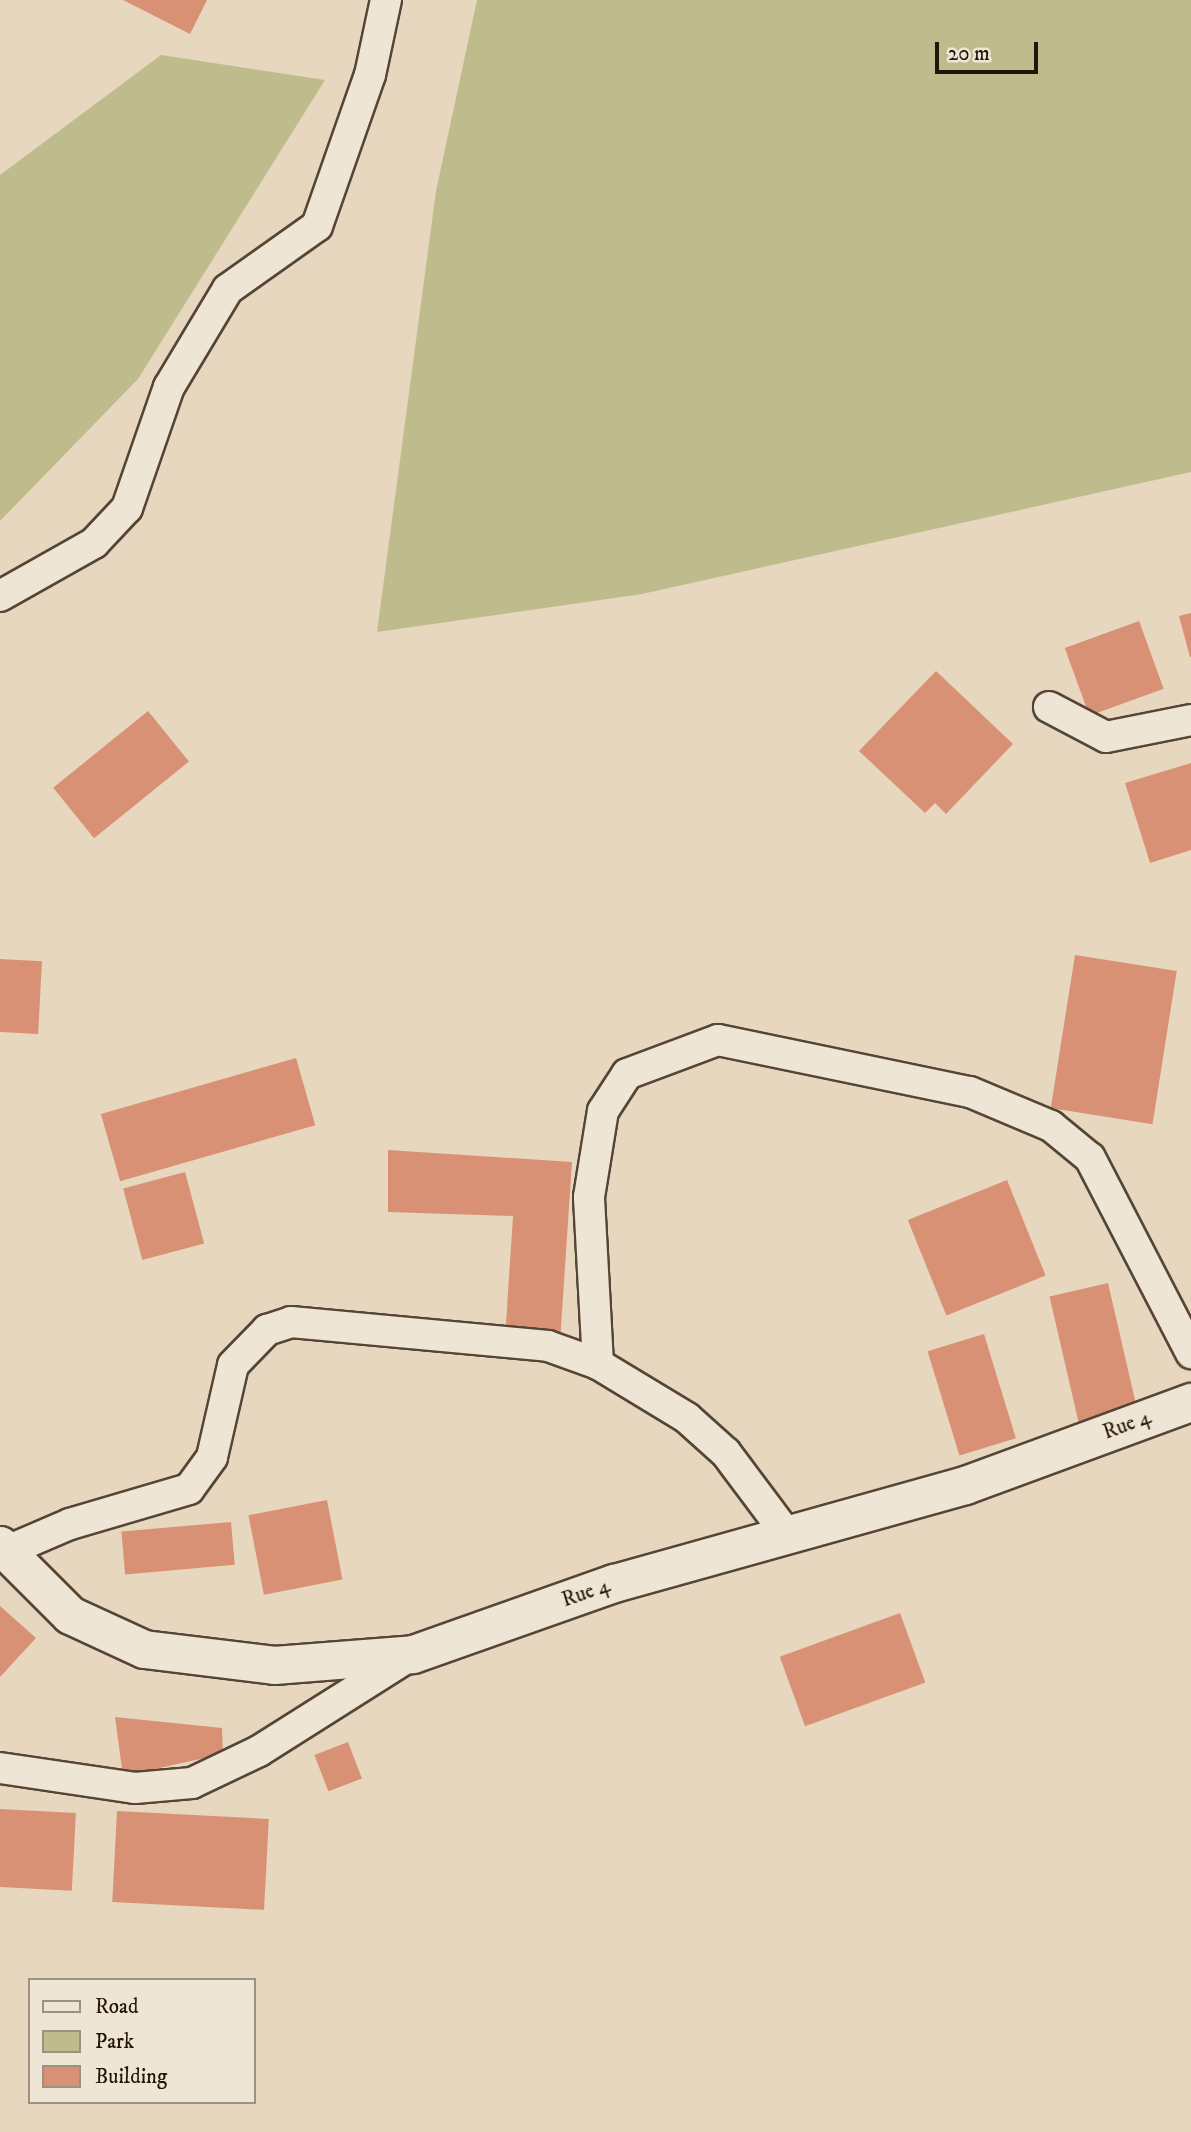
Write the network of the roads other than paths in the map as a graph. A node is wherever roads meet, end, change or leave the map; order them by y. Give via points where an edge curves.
1 (386, 0) edge
2 (0, 596) edge
3 (1049, 707) dead end
4 (1191, 720) edge
5 (1191, 1353) edge
6 (598, 1364) junction
7 (1191, 1402) edge
8 (788, 1536) junction
9 (3, 1548) edge
10 (413, 1654) junction
11 (0, 1768) edge

1 - 2 street via 370,75 317,226 228,289 169,387 127,508 94,543
3 - 4 street via 1106,737
5 - 6 street via 1090,1158 1051,1126 970,1092 718,1040 627,1074 603,1111 589,1197
6 - 8 street via 676,1411 726,1453
6 - 9 street via 548,1346 315,1322 279,1326 247,1345 233,1365 212,1457 188,1489
7 - 8 street, Rue 4 via 965,1485
8 - 10 street, Rue 4 via 614,1583
9 - 10 street, Rue 4 via 71,1615 144,1649 274,1665
10 - 11 street via 259,1751 192,1783 135,1788

